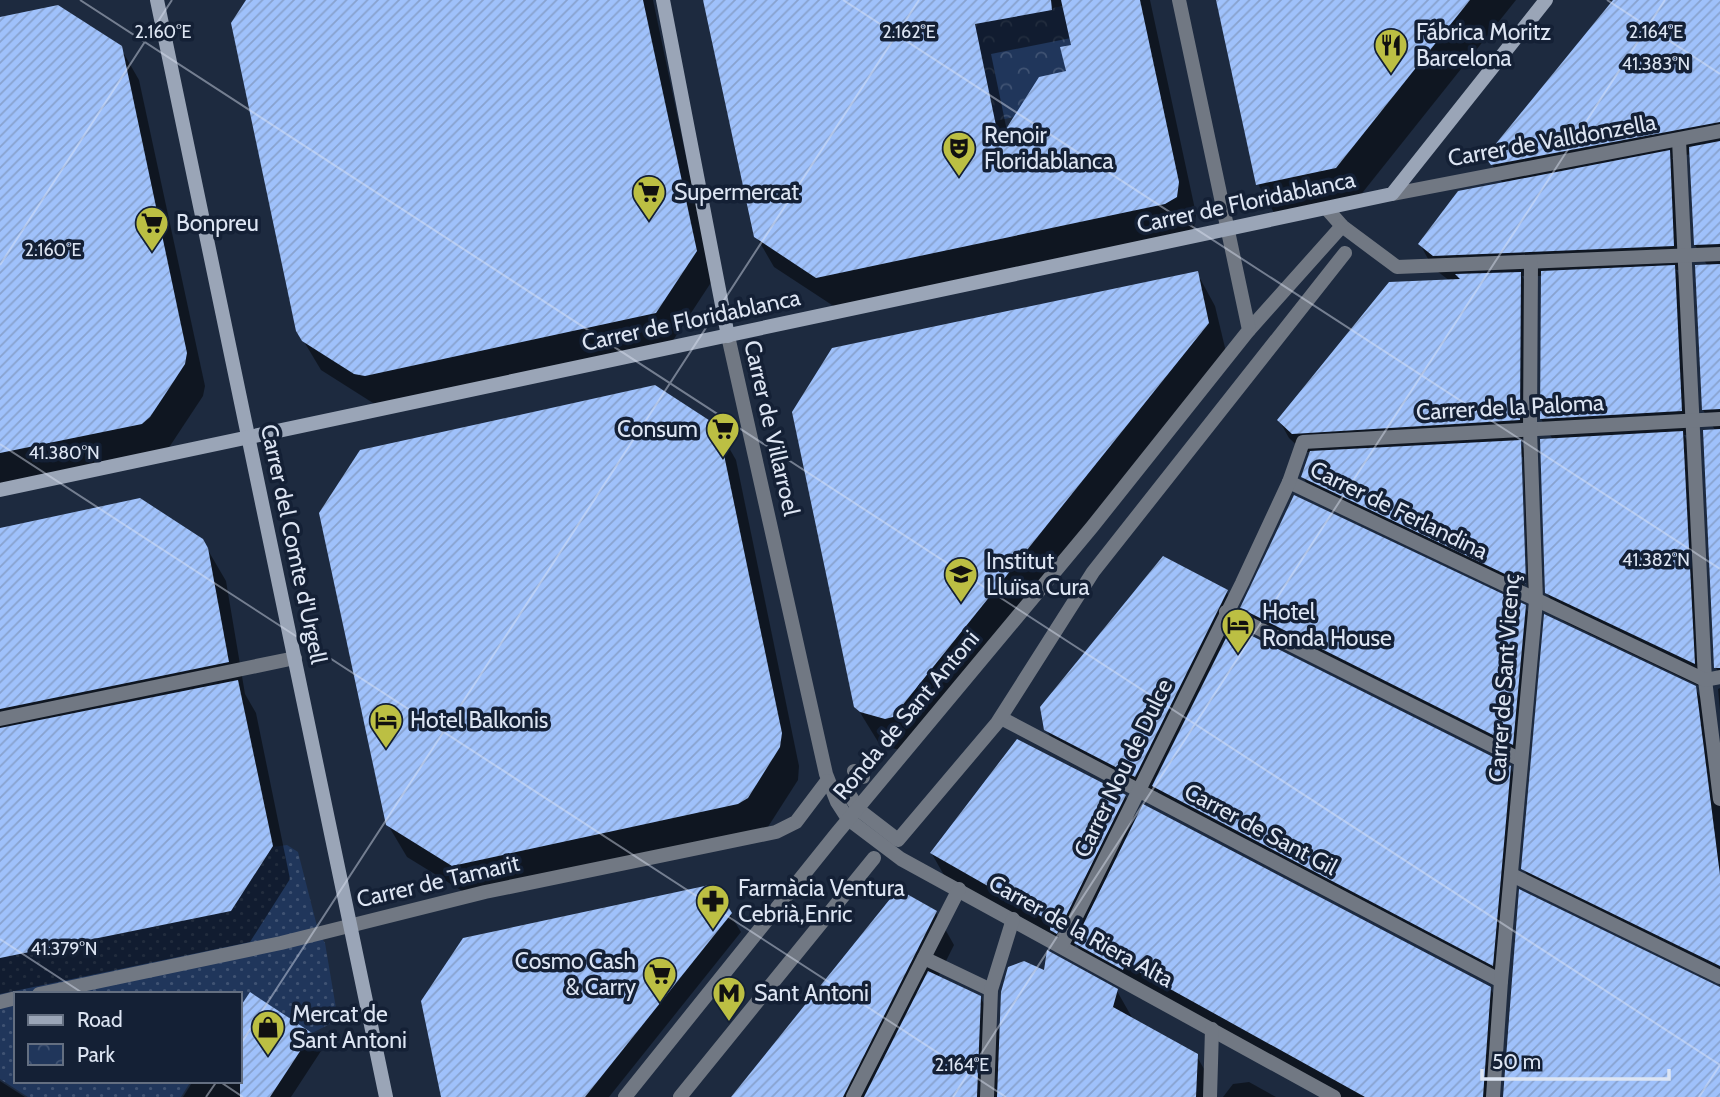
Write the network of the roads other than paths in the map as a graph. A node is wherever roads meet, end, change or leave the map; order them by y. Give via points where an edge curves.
1 (157, 0) edge
2 (663, 0) edge
3 (1179, 0) edge
4 (1546, 0) edge
5 (1720, 131) edge
6 (1679, 140) junction
7 (1392, 194) junction
8 (1327, 209) junction
9 (1342, 226) junction
10 (1227, 229) junction
11 (1345, 253) dead end
12 (1720, 254) edge
13 (1683, 256) junction
14 (1531, 262) junction
15 (1249, 330) junction
16 (728, 335) junction
17 (1720, 419) edge
18 (1691, 420) junction
19 (1530, 429) junction
20 (248, 438) junction
21 (1303, 442) joint
22 (1289, 482) junction
23 (0, 490) edge
24 (1536, 601) junction
25 (1226, 612) junction
26 (295, 658) junction
27 (1713, 678) edge
28 (1001, 718) junction
29 (0, 719) edge
30 (1521, 760) junction
31 (827, 781) junction
32 (846, 789) dead end
33 (1138, 790) junction
34 (1720, 799) edge
35 (854, 814) junction
36 (874, 858) dead end
37 (1512, 875) junction
38 (959, 889) junction
39 (1013, 919) junction
40 (351, 924) junction
41 (1062, 945) junction
42 (924, 958) junction
43 (1720, 977) edge
44 (1500, 981) junction
45 (991, 990) junction
46 (48, 992) edge
47 (1212, 1029) junction
48 (386, 1097) edge
49 (625, 1097) edge
50 (680, 1097) edge
51 (853, 1097) edge
52 (987, 1097) edge
53 (1210, 1097) edge
54 (1334, 1097) edge
55 (1493, 1097) edge

1 - 20 street, Carrer del Comte d'Urgell
2 - 16 street, Carrer de Villarroel
3 - 10 street
4 - 7 street
5 - 6 street, Carrer de Valldonzella
6 - 7 street, Carrer de Valldonzella
6 - 13 street
7 - 8 street, Carrer de Floridablanca
8 - 9 street
8 - 10 street, Carrer de Floridablanca
9 - 14 street via 1397,267
9 - 15 street, Ronda de Sant Antoni
10 - 15 street
10 - 16 street, Carrer de Floridablanca
11 - 28 street via 1093,572
12 - 13 street
13 - 14 street
13 - 18 street
14 - 19 street, Carrer de Sant Vicenç
15 - 35 street, Ronda de Sant Antoni
16 - 20 street, Carrer de Floridablanca
16 - 31 street, Carrer de Villarroel
17 - 18 street, Carrer de la Paloma
18 - 19 street, Carrer de la Paloma
18 - 27 street
19 - 21 street, Carrer de la Paloma
19 - 24 street, Carrer de Sant Vicenç
20 - 23 street, Carrer de Floridablanca
20 - 26 street, Carrer del Comte d'Urgell
21 - 22 street, Carrer Nou de Dulce
22 - 24 street, Carrer de Ferlandina
22 - 25 street, Carrer Nou de Dulce
24 - 27 street, Carrer de Ferlandina
24 - 30 street, Carrer de Sant Vicenç
25 - 30 street
25 - 33 street, Carrer Nou de Dulce
26 - 29 street
26 - 40 street, Carrer del Comte d'Urgell
27 - 34 street
28 - 33 street, Carrer de Sant Gil
28 - 35 street via 898,840
30 - 37 street, Carrer de Sant Vicenç
31 - 35 street, Carrer de la Riera Alta
31 - 40 street, Carrer de Tamarit via 796,822 776,832
32 - 35 street
33 - 41 street, Carrer Nou de Dulce
33 - 44 street, Carrer de Sant Gil
35 - 38 street, Carrer de la Riera Alta via 901,859
35 - 49 street, Ronda de Sant Antoni
36 - 50 street
37 - 43 street
37 - 44 street, Carrer de Sant Vicenç
38 - 39 street, Carrer de la Riera Alta
38 - 42 street
39 - 41 street, Carrer de la Riera Alta
39 - 45 street
40 - 46 street, Carrer de Tamarit
40 - 48 street, Carrer del Comte d'Urgell
41 - 47 street, Carrer de la Riera Alta
42 - 45 street
42 - 51 street
44 - 55 street, Carrer de Sant Vicenç
45 - 52 street
47 - 53 street
47 - 54 street, Carrer de la Riera Alta

